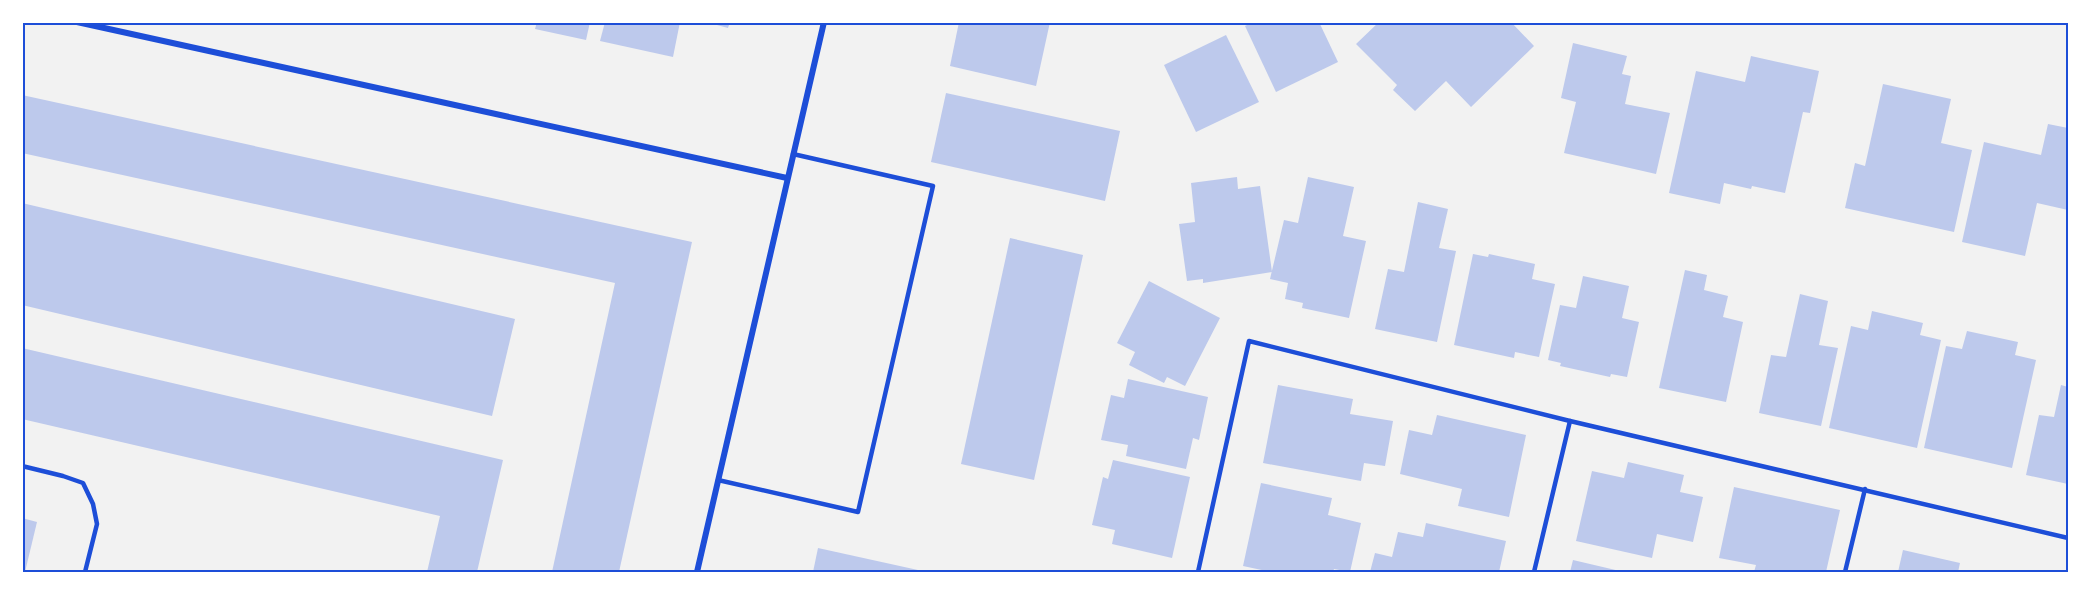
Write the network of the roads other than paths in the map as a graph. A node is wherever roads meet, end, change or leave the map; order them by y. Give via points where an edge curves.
1 (77, 22) edge
2 (824, 22) edge
3 (793, 154) junction
4 (787, 178) junction
5 (1570, 421) junction
6 (22, 466) edge
7 (718, 480) junction
8 (1865, 489) junction
9 (2068, 538) edge
10 (85, 573) edge
11 (697, 573) edge
12 (1198, 573) edge
13 (1534, 573) edge
14 (1845, 573) edge

1 - 4 street
2 - 3 street
3 - 4 street
3 - 7 lane via 933,186 858,512
4 - 7 street
5 - 8 lane
5 - 12 lane via 1250,341
5 - 13 lane
6 - 10 lane via 83,483 97,524
7 - 11 street
8 - 9 lane
8 - 14 lane

